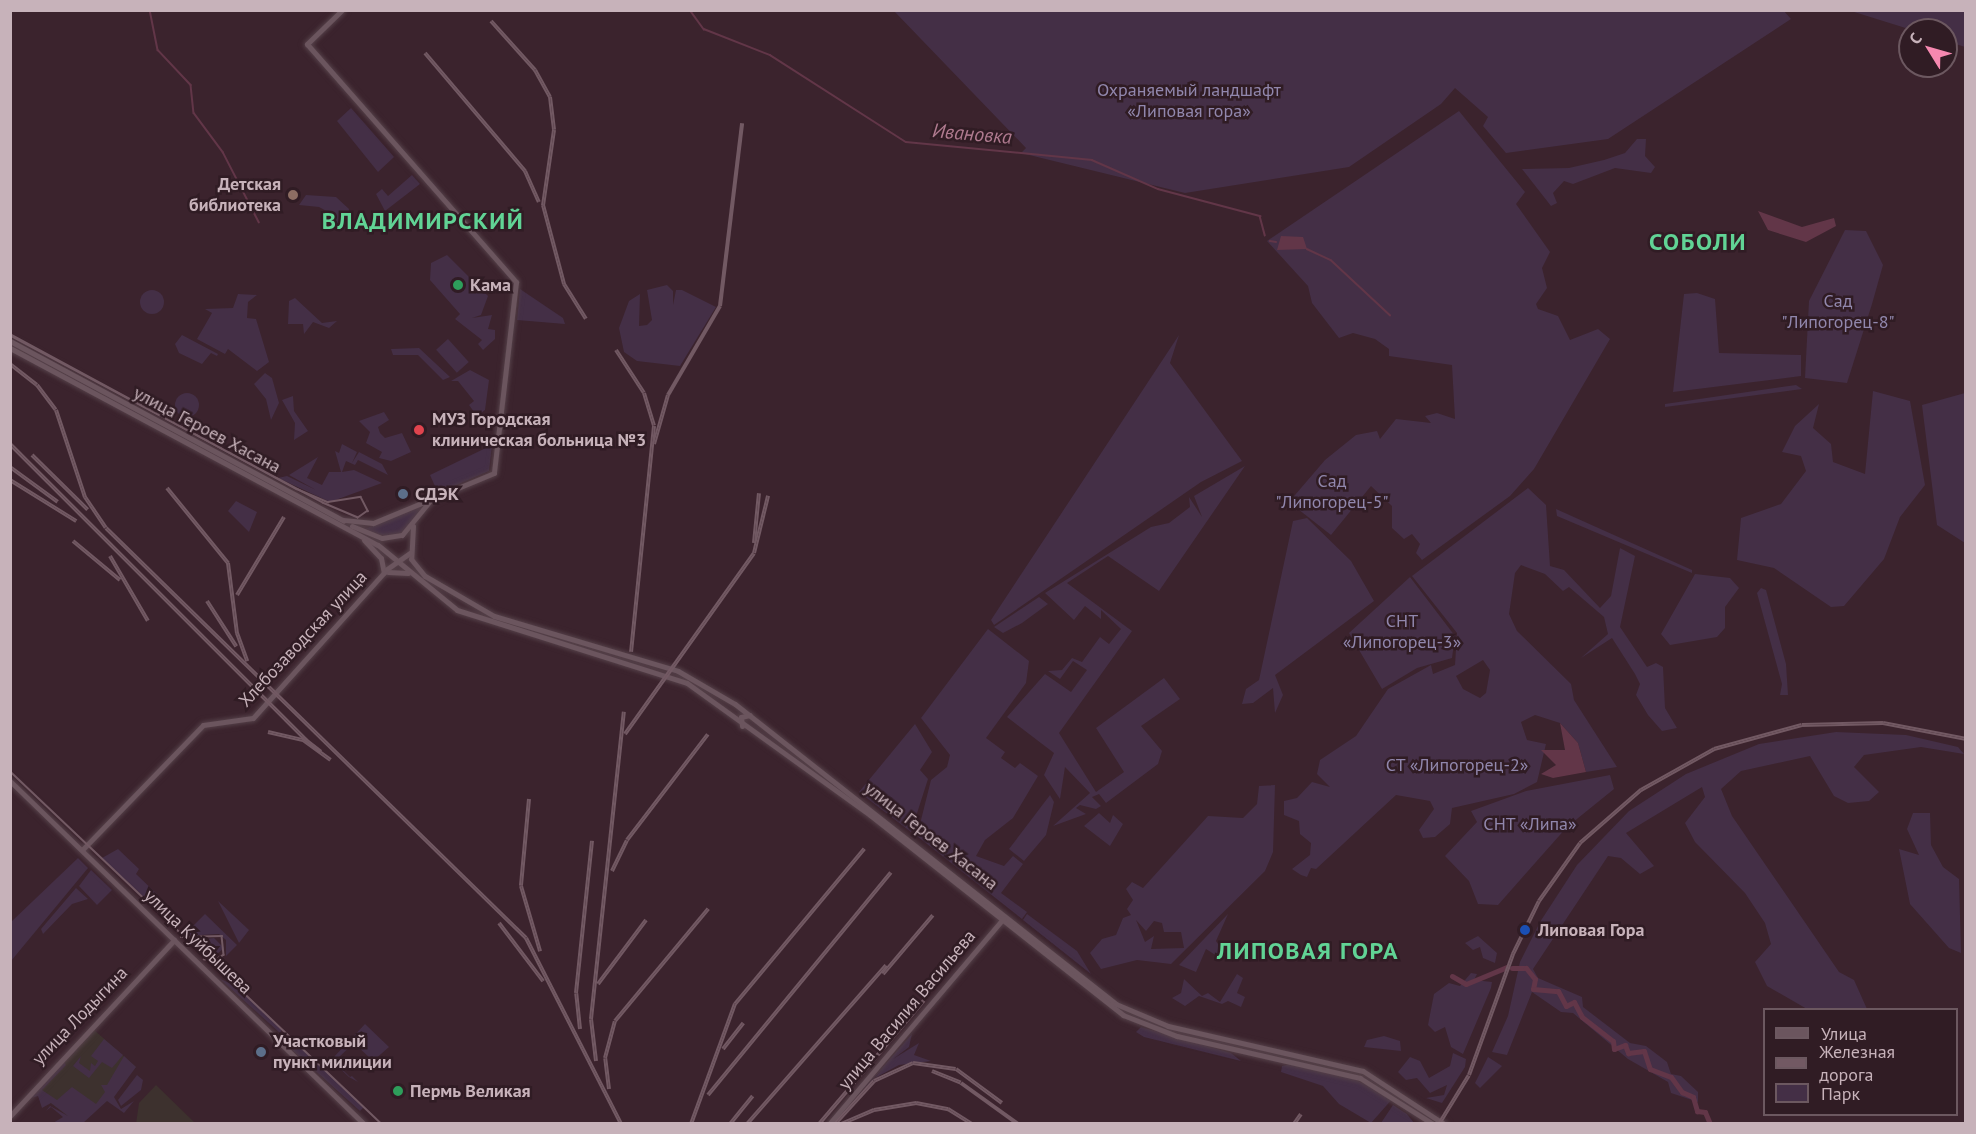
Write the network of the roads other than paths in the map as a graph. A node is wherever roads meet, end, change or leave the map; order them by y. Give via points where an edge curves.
1 (342, 11) edge
2 (10, 341) edge
3 (10, 348) edge
4 (429, 501) junction
5 (343, 520) junction
6 (413, 526) junction
7 (398, 536) junction
8 (360, 537) junction
9 (392, 538) junction
10 (411, 545) junction
11 (411, 552) junction
12 (386, 553) junction
13 (398, 562) junction
14 (384, 573) junction
15 (414, 575) junction
16 (483, 611) junction
17 (479, 618) junction
18 (729, 700) junction
19 (721, 710) junction
20 (750, 715) junction
21 (742, 726) junction
22 (10, 781) edge
23 (82, 850) junction
24 (1005, 917) junction
25 (174, 940) junction
26 (10, 1116) edge
27 (364, 1124) edge
28 (829, 1124) edge
29 (1433, 1124) edge
30 (1444, 1124) edge

1 - 4 main road via 307,44 516,282 498,467
2 - 5 main road, улица Героев Хасана
3 - 8 main road, улица Героев Хасана
4 - 5 main road via 364,526
4 - 6 main road
5 - 9 main road, улица Героев Хасана via 373,537
6 - 7 main road
6 - 10 main road
7 - 9 main road
7 - 10 main road
8 - 12 main road, улица Героев Хасана
8 - 14 main road via 381,558
9 - 12 main road
10 - 11 main road
11 - 13 main road
11 - 16 main road, улица Героев Хасана via 417,570
12 - 13 main road
12 - 14 main road
13 - 14 main road, Хлебозаводская улица
13 - 15 main road, улица Героев Хасана
14 - 15 main road via 396,569
14 - 23 main road, Хлебозаводская улица via 253,717 203,725
15 - 17 main road, улица Героев Хасана via 450,605
16 - 17 main road via 454,599
16 - 18 main road, улица Героев Хасана via 678,671
17 - 19 main road, улица Героев Хасана via 672,676
18 - 19 main road via 731,709
18 - 20 main road, улица Героев Хасана
19 - 21 main road, улица Героев Хасана
20 - 21 main road via 741,717
20 - 24 main road, улица Героев Хасана
21 - 24 main road, улица Героев Хасана via 849,799
22 - 23 main road, улица Куйбышева
23 - 25 main road, улица Куйбышева
24 - 28 main road, улица Василия Васильева
24 - 29 main road, улица Героев Хасана via 1086,989 1136,1022 1360,1078
24 - 30 main road, улица Героев Хасана via 1101,992 1139,1016 1363,1071
25 - 26 main road, улица Лодыгина
25 - 27 main road, улица Куйбышева

